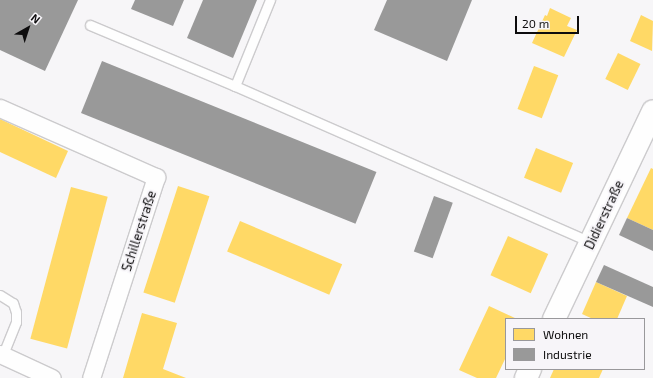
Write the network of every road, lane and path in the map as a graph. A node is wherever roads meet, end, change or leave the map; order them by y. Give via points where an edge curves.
1 (270, 0) edge
2 (90, 25) dead end
3 (235, 86) junction
4 (0, 108) edge
5 (653, 111) edge
6 (591, 242) junction
7 (0, 295) edge
8 (554, 318) edge
9 (2, 354) edge
10 (52, 378) edge
11 (91, 378) edge

1 - 3 lane
2 - 3 lane
3 - 6 lane
4 - 11 street, Schillerstraße via 156,178
5 - 6 street, Didierstraße
6 - 8 street, Didierstraße
7 - 9 lane via 13,303 16,312 16,322
9 - 10 street

